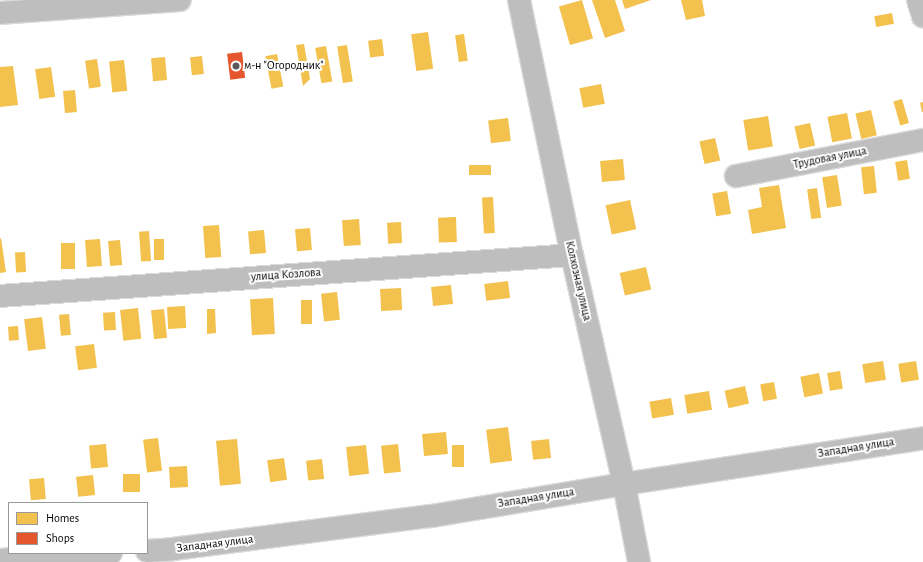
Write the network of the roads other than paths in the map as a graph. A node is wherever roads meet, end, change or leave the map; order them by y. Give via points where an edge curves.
1 (180, 0) edge
2 (519, 0) edge
3 (918, 0) edge
4 (0, 13) edge
5 (923, 16) edge
6 (923, 140) edge
7 (736, 176) dead end
8 (572, 255) junction
9 (0, 296) edge
10 (923, 438) edge
11 (624, 484) junction
12 (148, 551) edge
13 (95, 554) edge
14 (174, 556) edge
15 (0, 560) edge
16 (639, 562) edge

1 - 4 street
2 - 8 street, Колхозная улица
3 - 5 street
6 - 7 street, Трудовая улица
8 - 9 street, улица Козлова
8 - 11 street, Колхозная улица
10 - 11 street, Западная улица
11 - 14 street, Западная улица
11 - 16 street, Колхозная улица
12 - 14 street, Западная улица
13 - 15 street

